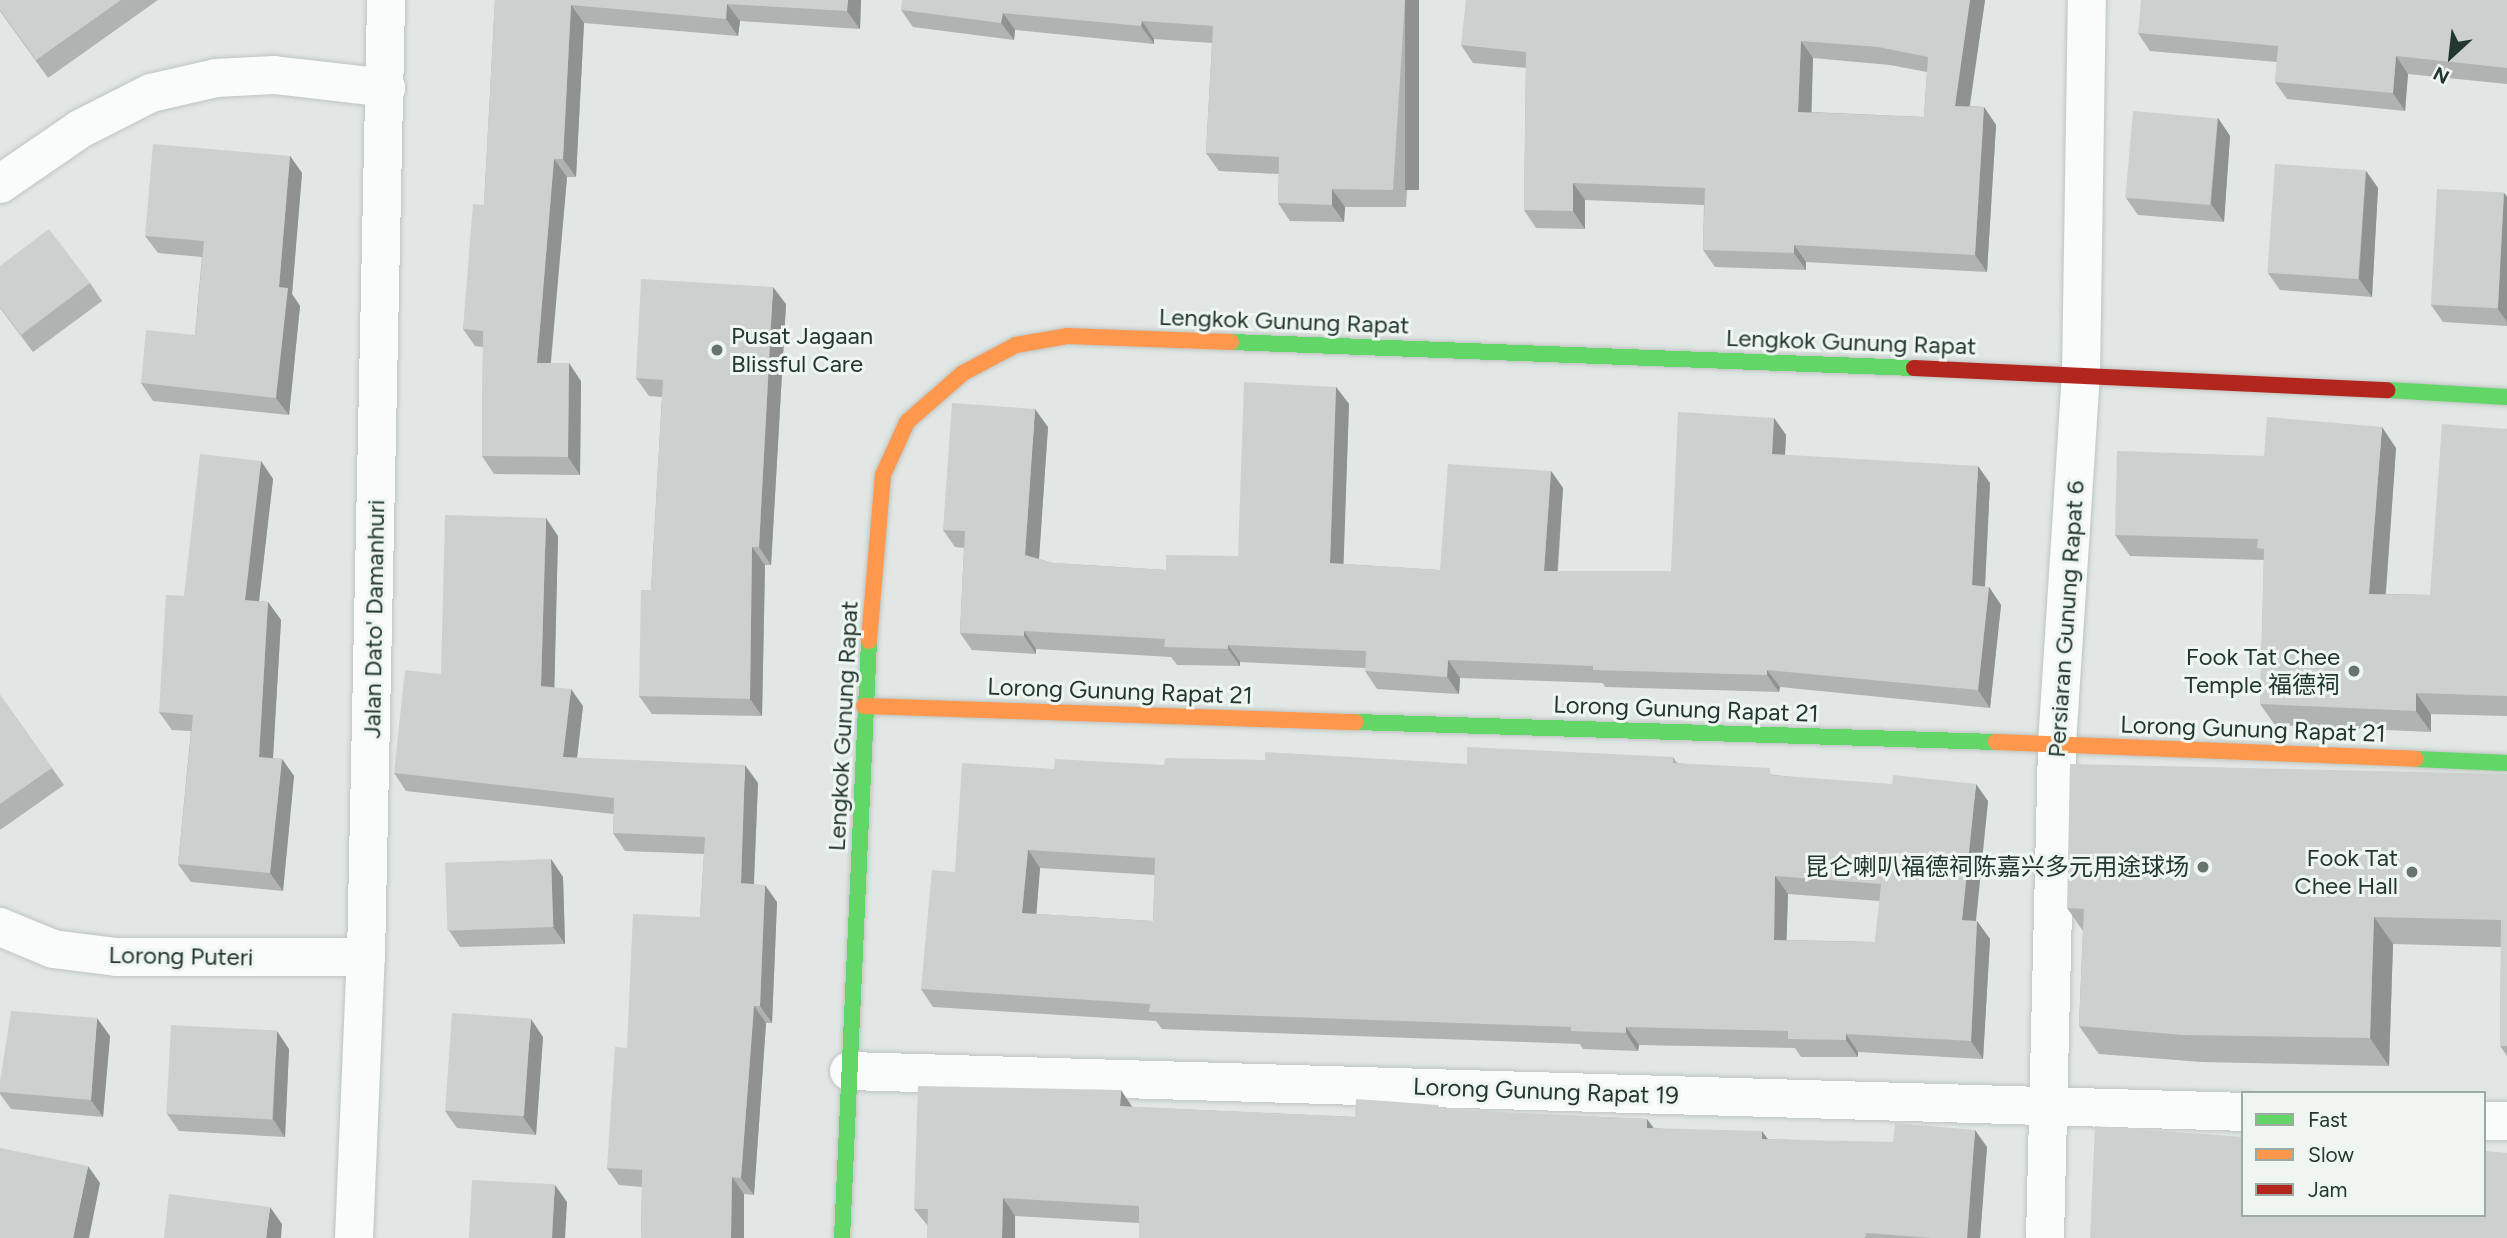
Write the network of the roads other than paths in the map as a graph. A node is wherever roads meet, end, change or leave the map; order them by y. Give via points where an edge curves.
1 (386, 0) edge
2 (2087, 0) edge
3 (386, 88) junction
4 (0, 184) edge
5 (2081, 374) junction
6 (2507, 397) edge
7 (864, 706) junction
8 (2057, 744) junction
9 (2507, 763) edge
10 (0, 927) edge
11 (366, 957) junction
12 (849, 1071) junction
13 (2051, 1105) junction
14 (2241, 1112) edge
15 (2486, 1121) edge
16 (2507, 1121) edge
17 (354, 1238) edge
18 (842, 1238) edge
19 (2045, 1238) edge

1 - 3 street, Jalan Dato' Damanhuri
2 - 5 street, Persiaran Gunung Rapat 6
3 - 4 street via 274,75 216,78 151,93 80,129
3 - 11 street, Jalan Dato' Damanhuri
5 - 6 street, Lengkok Gunung Rapat
5 - 7 street, Lengkok Gunung Rapat via 1068,335 1016,345 963,373 907,422 883,475
5 - 8 street, Persiaran Gunung Rapat 6
7 - 8 street, Lorong Gunung Rapat 21
7 - 12 street, Lengkok Gunung Rapat
8 - 9 street, Lorong Gunung Rapat 21
8 - 13 street, Persiaran Gunung Rapat 6
10 - 11 street, Lorong Puteri via 53,949 116,957
11 - 17 street, Jalan Dato' Damanhuri
12 - 13 street, Lorong Gunung Rapat 19
12 - 18 street, Lengkok Gunung Rapat
13 - 14 street, Lorong Gunung Rapat 19
13 - 19 street, Persiaran Gunung Rapat 6
15 - 16 street

